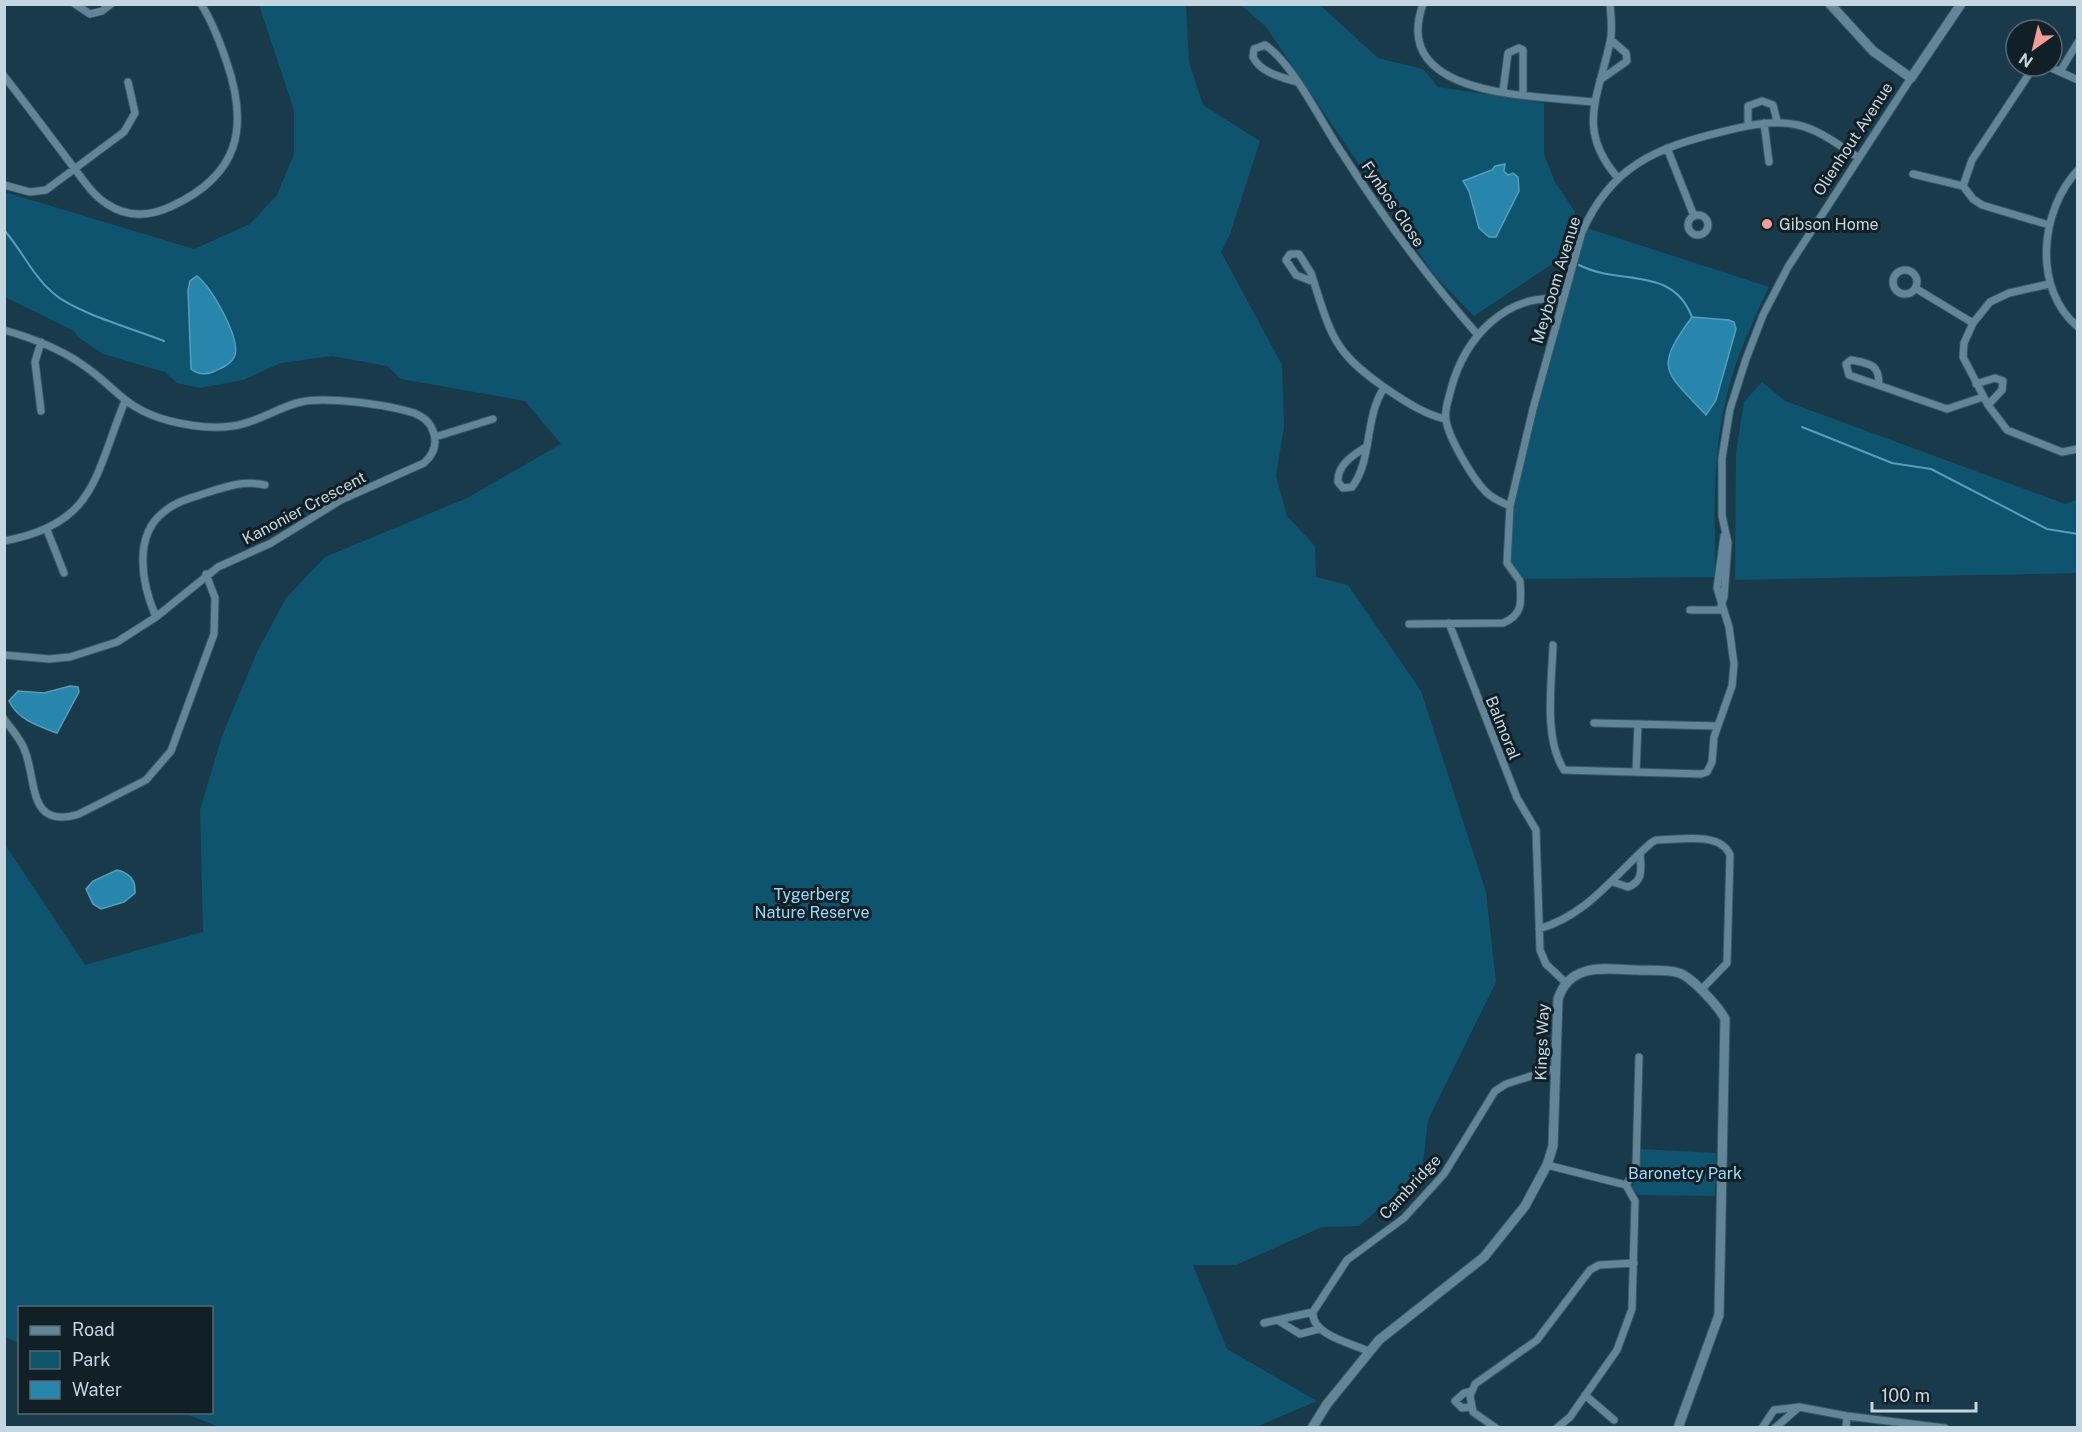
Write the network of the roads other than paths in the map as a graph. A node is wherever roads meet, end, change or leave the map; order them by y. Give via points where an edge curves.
1 (75, 4) edge
2 (111, 4) edge
3 (201, 4) edge
4 (1423, 4) edge
5 (1610, 4) edge
6 (1830, 4) edge
7 (1961, 4) edge
8 (1611, 40) junction
9 (2078, 42) edge
10 (2064, 65) edge
11 (2064, 72) edge
12 (4, 76) edge
13 (1911, 78) junction
14 (2026, 78) edge
15 (1600, 80) junction
16 (2078, 80) edge
17 (128, 82) dead end
18 (1297, 82) junction
19 (1503, 92) junction
20 (1523, 94) junction
21 (1593, 102) junction
22 (1777, 121) junction
23 (1764, 123) junction
24 (1748, 125) junction
25 (1667, 148) junction
26 (1859, 158) junction
27 (1769, 162) dead end
28 (75, 169) junction
29 (2078, 170) edge
30 (1913, 174) dead end
31 (1618, 178) junction
32 (4, 185) edge
33 (1963, 186) junction
34 (1694, 216) dead end
35 (2049, 225) junction
36 (1314, 282) junction
37 (2049, 284) junction
38 (1915, 288) dead end
39 (1562, 299) junction
40 (1973, 323) junction
41 (2078, 327) edge
42 (4, 330) edge
43 (1477, 334) junction
44 (41, 342) junction
45 (1977, 384) junction
46 (1879, 385) junction
47 (1384, 388) junction
48 (1983, 397) junction
49 (124, 402) junction
50 (1988, 405) junction
51 (41, 411) dead end
52 (494, 419) dead end
53 (1445, 419) junction
54 (435, 436) junction
55 (1366, 447) junction
56 (2078, 449) edge
57 (265, 485) dead end
58 (1510, 506) junction
59 (47, 530) junction
60 (4, 541) edge
61 (64, 573) dead end
62 (206, 574) junction
63 (1722, 608) junction
64 (1690, 610) dead end
65 (156, 617) junction
66 (1449, 623) junction
67 (1409, 624) dead end
68 (1553, 645) dead end
69 (4, 655) edge
70 (4, 719) edge
71 (1593, 723) dead end
72 (1638, 724) junction
73 (1718, 726) junction
74 (1636, 772) junction
75 (1640, 853) junction
76 (1613, 882) junction
77 (1539, 929) junction
78 (1565, 982) junction
79 (1701, 990) junction
80 (1640, 1057) dead end
81 (1556, 1068) junction
82 (1547, 1165) junction
83 (1626, 1185) junction
84 (1634, 1263) junction
85 (1312, 1312) junction
86 (1279, 1321) junction
87 (1264, 1323) dead end
88 (1319, 1329) junction
89 (1368, 1351) junction
90 (1472, 1390) junction
91 (1585, 1395) junction
92 (1471, 1407) junction
93 (1799, 1407) junction
94 (1847, 1416) junction
95 (1614, 1420) dead end
96 (1312, 1428) edge
97 (1496, 1428) edge
98 (1557, 1428) edge
99 (1678, 1428) edge
100 (1762, 1428) edge
101 (1775, 1428) edge
102 (1846, 1428) edge
103 (1945, 1428) edge

1 - 2 street via 90,14
3 - 28 street via 212,22 238,104 235,142 221,170 192,196 163,210 142,214 120,211 107,204
4 - 19 street via 1418,39 1431,65 1451,79
5 - 8 street
6 - 13 street via 1873,51
7 - 13 street, Olienhout Avenue
8 - 15 street
8 - 15 street via 1626,53 1627,61
9 - 10 street
11 - 16 street
12 - 28 street
13 - 26 street, Olienhout Avenue
14 - 33 street via 1972,160
15 - 21 street
17 - 28 street via 135,108 130,126
18 - 18 street, Fynbos Close via 1268,47 1260,45 1254,49 1252,57 1259,66
18 - 43 street, Fynbos Close via 1419,267
19 - 20 street
19 - 20 street via 1508,53 1519,48 1525,54
20 - 21 street
21 - 31 street via 1598,150
22 - 23 street, Meyboom Avenue
22 - 24 street via 1773,105 1762,102 1748,106
22 - 26 street, Meyboom Avenue via 1815,131
23 - 24 street, Meyboom Avenue
23 - 27 street
24 - 25 street, Meyboom Avenue
25 - 31 street, Meyboom Avenue
25 - 34 street
26 - 63 street, Olienhout Avenue via 1780,280 1746,359 1730,409 1722,458 1724,536 1728,543
28 - 32 street via 40,192
29 - 35 street via 2063,187
30 - 33 street
31 - 39 street, Meyboom Avenue via 1584,226
33 - 35 street via 1982,205
35 - 37 street
36 - 36 street via 1302,257 1295,252 1290,254 1286,260 1293,272
36 - 47 street via 1343,354
37 - 40 street via 2000,296
37 - 41 street via 2059,305
38 - 40 street
39 - 43 street via 1531,299
39 - 58 street, Meyboom Avenue
40 - 45 street via 1963,357
42 - 44 street
43 - 53 street via 1459,364
44 - 49 street via 83,365
44 - 51 street via 35,362
45 - 48 street
45 - 50 street via 1995,378 2003,381 2004,387
46 - 46 street via 1849,375 1845,368 1848,362 1875,367
46 - 48 street via 1947,409
47 - 53 street via 1414,407
47 - 55 street via 1374,404
48 - 50 street
49 - 54 street via 171,421 221,427 245,423 300,402 331,400 413,413 427,420
49 - 59 street via 87,495 67,517
50 - 56 street via 2012,433 2062,452
52 - 54 street
53 - 58 street via 1481,487
54 - 62 street, Kanonier Crescent via 435,449 424,463 341,500 278,539
55 - 55 street via 1356,482 1343,488 1338,482 1340,470
57 - 65 street via 253,482 222,487 175,504 157,518 146,537 143,559 147,592
58 - 66 street, Meyboom Avenue via 1507,563 1520,581 1521,609 1509,621 1497,624
59 - 60 street
59 - 61 street
62 - 65 street, Kanonier Crescent
62 - 70 street via 217,612 212,643 179,735 164,762 146,780 80,814 68,818 52,815 38,805 26,752
63 - 64 street
63 - 73 street, Olienhout Avenue via 1734,664 1732,687
65 - 69 street, Kanonier Crescent via 137,632 97,650 49,659
66 - 67 street
66 - 77 street, Balmoral via 1517,798 1538,839
68 - 74 street via 1550,716 1563,770
71 - 72 street
72 - 73 street
72 - 74 street
73 - 74 street, Olienhout Avenue via 1710,768 1701,774
75 - 76 street
75 - 76 street via 1641,873 1637,882 1628,886
75 - 79 street via 1656,840 1717,841 1729,851 1727,963
76 - 77 street via 1583,906
77 - 78 street via 1542,957
78 - 79 street, Kings Way via 1595,969 1676,972
78 - 81 street, Kings Way via 1558,999
79 - 99 street, Kings Way via 1725,1022 1719,1315
80 - 83 street via 1636,1168
81 - 82 street, Kings Way via 1554,1139
81 - 85 street, Cambridge via 1495,1090 1444,1174 1404,1218 1347,1260
82 - 83 street
82 - 89 street, Kings Way via 1525,1206 1484,1257
83 - 84 street via 1635,1201
84 - 90 street via 1599,1265 1590,1270 1537,1340
84 - 91 street via 1634,1301 1622,1342
85 - 86 street
85 - 88 street
86 - 87 street
86 - 88 street via 1300,1334
88 - 89 street
89 - 96 street, Kings Way
90 - 92 street
90 - 92 street via 1455,1401 1462,1408
91 - 95 street
91 - 98 street
92 - 97 street
93 - 94 street
93 - 100 street via 1774,1410
93 - 101 street
94 - 102 street
94 - 103 street

